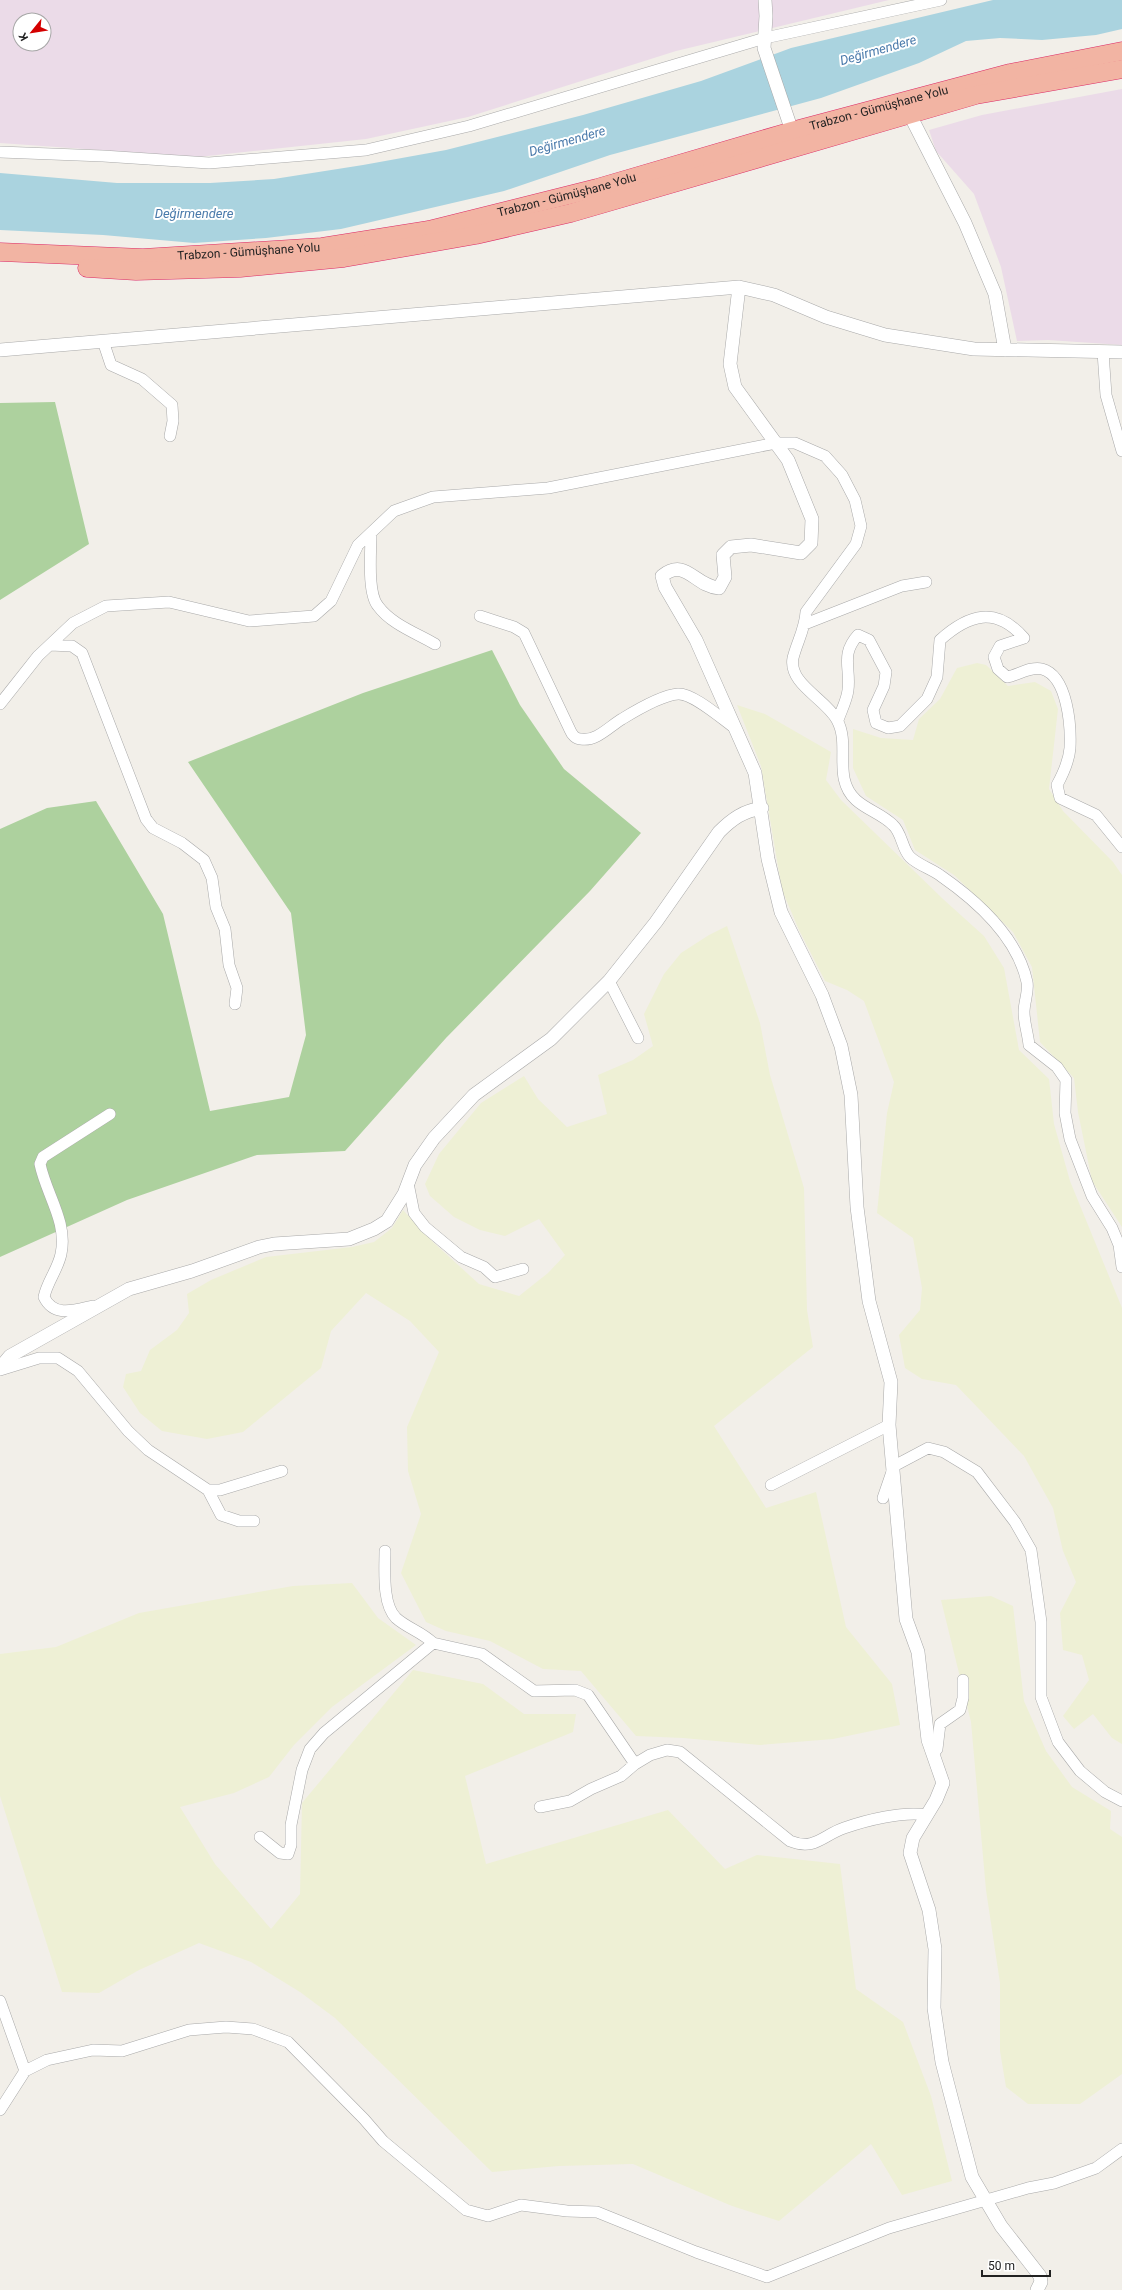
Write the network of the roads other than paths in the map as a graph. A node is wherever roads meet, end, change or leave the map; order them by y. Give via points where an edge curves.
1 (765, 0) edge
2 (941, 0) edge
3 (764, 43) junction
4 (1122, 51) edge
5 (1122, 69) edge
6 (910, 115) junction
7 (790, 125) junction
8 (0, 152) edge
9 (0, 252) edge
10 (0, 263) edge
11 (739, 287) junction
12 (103, 341) junction
13 (0, 350) edge
14 (1005, 350) junction
15 (1102, 352) junction
16 (1122, 352) edge
17 (170, 436) dead end
18 (776, 443) junction
19 (1122, 450) edge
20 (371, 533) junction
21 (926, 582) dead end
22 (480, 616) dead end
23 (805, 624) junction
24 (50, 644) junction
25 (435, 644) dead end
26 (0, 704) edge
27 (838, 720) junction
28 (735, 728) junction
29 (762, 808) junction
30 (1122, 847) edge
31 (609, 981) junction
32 (235, 1004) dead end
33 (638, 1038) dead end
34 (110, 1114) dead end
35 (408, 1179) junction
36 (1122, 1268) edge
37 (523, 1269) dead end
38 (98, 1305) junction
39 (0, 1369) edge
40 (889, 1425) junction
41 (894, 1466) junction
42 (282, 1471) dead end
43 (771, 1485) dead end
44 (208, 1490) junction
45 (883, 1498) dead end
46 (254, 1521) dead end
47 (385, 1551) dead end
48 (433, 1643) junction
49 (962, 1680) dead end
50 (932, 1753) junction
51 (635, 1764) junction
52 (1122, 1801) edge
53 (540, 1807) dead end
54 (927, 1815) junction
55 (260, 1837) dead end
56 (0, 2001) edge
57 (25, 2071) junction
58 (0, 2110) edge
59 (1122, 2149) edge
60 (985, 2200) junction
61 (1038, 2290) edge
62 (1046, 2290) edge

1 - 3 street
2 - 3 street
3 - 7 street
3 - 8 street via 469,126 366,150 209,163
4 - 7 highway, Trabzon - Gümüşhane Yolu
5 - 6 highway, Trabzon - Gümüşhane Yolu via 976,95
6 - 10 highway, Trabzon - Gümüşhane Yolu via 571,213 476,235 344,258 240,268 136,271
6 - 14 street via 965,223 995,294
7 - 9 highway, Trabzon - Gümüşhane Yolu via 604,186 429,230 322,247 143,258
11 - 12 street
11 - 14 street via 774,295 826,317 885,335 974,349
11 - 18 street via 730,364 735,387
12 - 13 street
12 - 17 street via 111,365 142,379 172,405 173,421
14 - 15 street
15 - 16 street
15 - 19 street via 1106,395
18 - 20 street via 548,488 433,497 394,511
18 - 23 street via 795,443 825,456 842,475 854,500 861,526 856,544 806,612
18 - 28 street via 788,460 812,519 811,543 801,553 751,545 731,547 723,555 725,577 719,588 708,587 683,569 670,569 662,576 664,588 696,640
20 - 24 street via 358,545 331,601 314,616 249,621 169,602 106,606 73,623
20 - 25 street via 372,590 377,606 391,619
21 - 23 street via 902,586
22 - 28 street via 524,633 573,736 582,740 596,737 622,719 668,696 679,694 690,697
23 - 27 street via 793,660 797,680 818,696
24 - 26 street
24 - 32 street via 72,646 82,653 146,819 153,828 188,846 204,860 212,878 216,906 225,929 229,966 237,988
27 - 30 street via 848,693 846,656 850,644 858,635 869,640 886,672 884,686 873,710 876,723 888,728 900,726 927,699 937,677 940,640 949,632 971,621 982,617 995,617 1016,629 1024,638 1000,646 994,657 998,669 1007,677 1030,669 1042,669 1053,676 1065,698 1070,749 1057,785 1060,798 1096,815
27 - 36 street via 843,740 843,781 855,800 882,815 895,826 909,857 940,875 979,905 1008,941 1022,966 1027,983 1024,1012 1029,1045 1057,1067 1066,1080 1065,1113 1070,1139 1092,1196 1112,1228 1119,1245
28 - 29 street via 755,773
29 - 31 street via 742,813 719,832 656,922
29 - 40 street via 768,859 781,912 822,995 842,1053 851,1095 857,1207 869,1301 891,1382
31 - 33 street
31 - 35 street via 551,1039 474,1095 434,1138
34 - 38 street via 43,1157 40,1164 58,1215 63,1238 61,1255 44,1297 54,1309 66,1312
35 - 37 street via 414,1213 425,1227 461,1257 484,1266 495,1277
35 - 38 street via 404,1194 387,1221 361,1235 349,1239 259,1247 192,1271 129,1289
38 - 39 street via 10,1356
39 - 44 street via 39,1358 58,1358 78,1371 128,1431 148,1450
40 - 41 street
40 - 43 street
41 - 45 street
41 - 50 street via 906,1619 918,1652 928,1740
41 - 52 street via 928,1448 944,1452 977,1472 1015,1522 1031,1550 1041,1622 1041,1697 1058,1742 1080,1771 1105,1792
42 - 44 street via 220,1490
44 - 46 street via 222,1515 239,1521
47 - 48 street via 386,1590 391,1610 397,1618
48 - 51 street via 482,1654 534,1691 575,1690 588,1695
48 - 55 street via 324,1733 310,1749 302,1770 288,1854 280,1854
49 - 50 street via 960,1710 940,1724 937,1748
50 - 54 street via 943,1783
51 - 53 street via 620,1776 570,1801
51 - 54 street via 650,1755 667,1750 680,1752 790,1841 804,1846 858,1823 908,1814
54 - 60 street via 913,1838 910,1853 929,1910 934,1949 934,2008 942,2062 967,2162
56 - 57 street
57 - 58 street
57 - 60 street via 47,2060 93,2050 122,2051 189,2030 226,2027 253,2029 288,2042 383,2141 466,2210 488,2216 521,2205 597,2212 766,2277 889,2228
59 - 60 street via 1096,2168 1061,2181
60 - 61 street via 1040,2276
61 - 62 street

